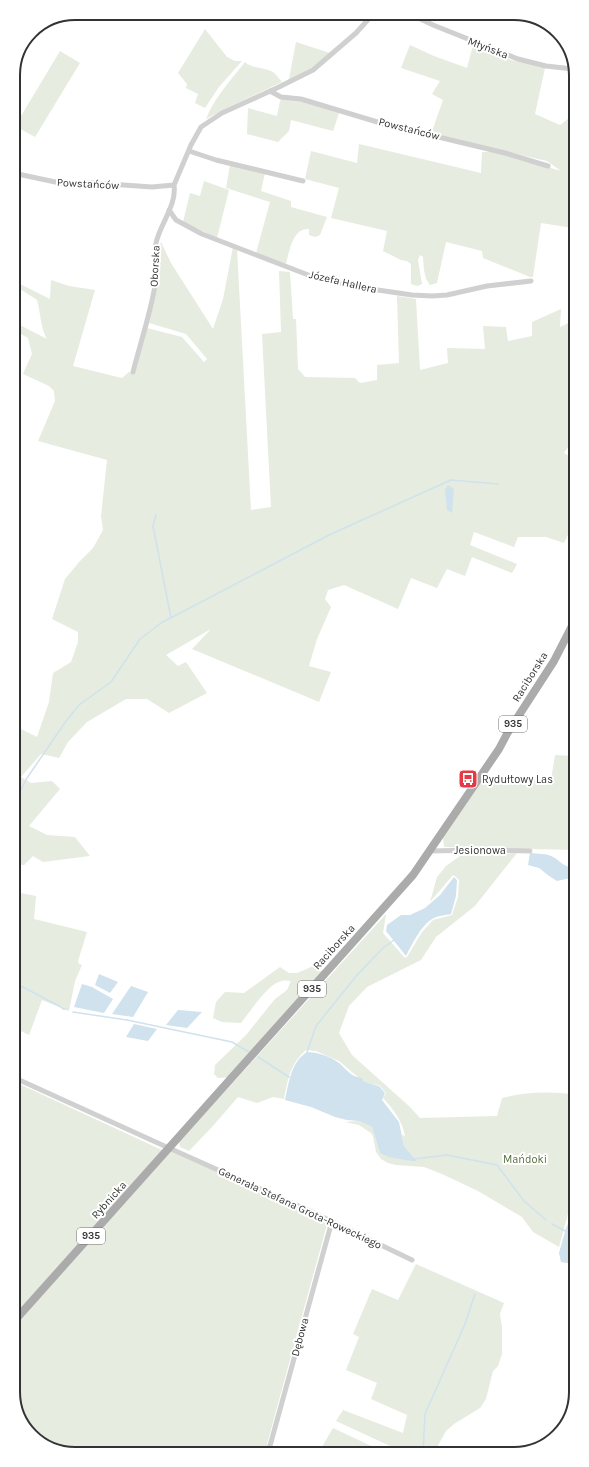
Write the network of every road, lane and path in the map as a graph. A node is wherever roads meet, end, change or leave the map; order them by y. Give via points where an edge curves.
1 (368, 20) edge
2 (423, 20) edge
3 (568, 68) edge
4 (279, 88) junction
5 (270, 92) junction
6 (281, 97) junction
7 (189, 151) junction
8 (548, 166) dead end
9 (20, 174) edge
10 (303, 181) dead end
11 (174, 185) junction
12 (169, 210) junction
13 (531, 281) dead end
14 (133, 372) dead end
15 (569, 632) edge
16 (429, 851) junction
17 (530, 851) dead end
18 (20, 1080) edge
19 (169, 1149) junction
20 (332, 1221) junction
21 (412, 1260) dead end
22 (20, 1315) edge
23 (269, 1447) edge

1 - 4 street via 313,70
2 - 3 street, Młyńska via 518,59
4 - 5 street
4 - 6 street
5 - 6 street, Powstańców
5 - 7 street via 222,113 201,127
6 - 8 street, Powstańców via 301,99 384,124
7 - 10 street
7 - 11 street
9 - 11 street, Powstańców via 60,183 152,187
11 - 12 street, Oborska
12 - 13 street, Józefa Hallera via 176,220 202,234 316,278 364,288 432,296
12 - 14 street, Oborska via 156,241 153,293
15 - 16 main road, Raciborska / 935 via 499,749
16 - 17 street, Jesionowa
16 - 19 main road, Raciborska / 935 via 413,875
18 - 19 street
19 - 20 street, Generała Stefana Grota-Roweckiego
19 - 22 main road, Rybnicka / 935
20 - 21 street, Generała Stefana Grota-Roweckiego
20 - 23 street, Dębowa

